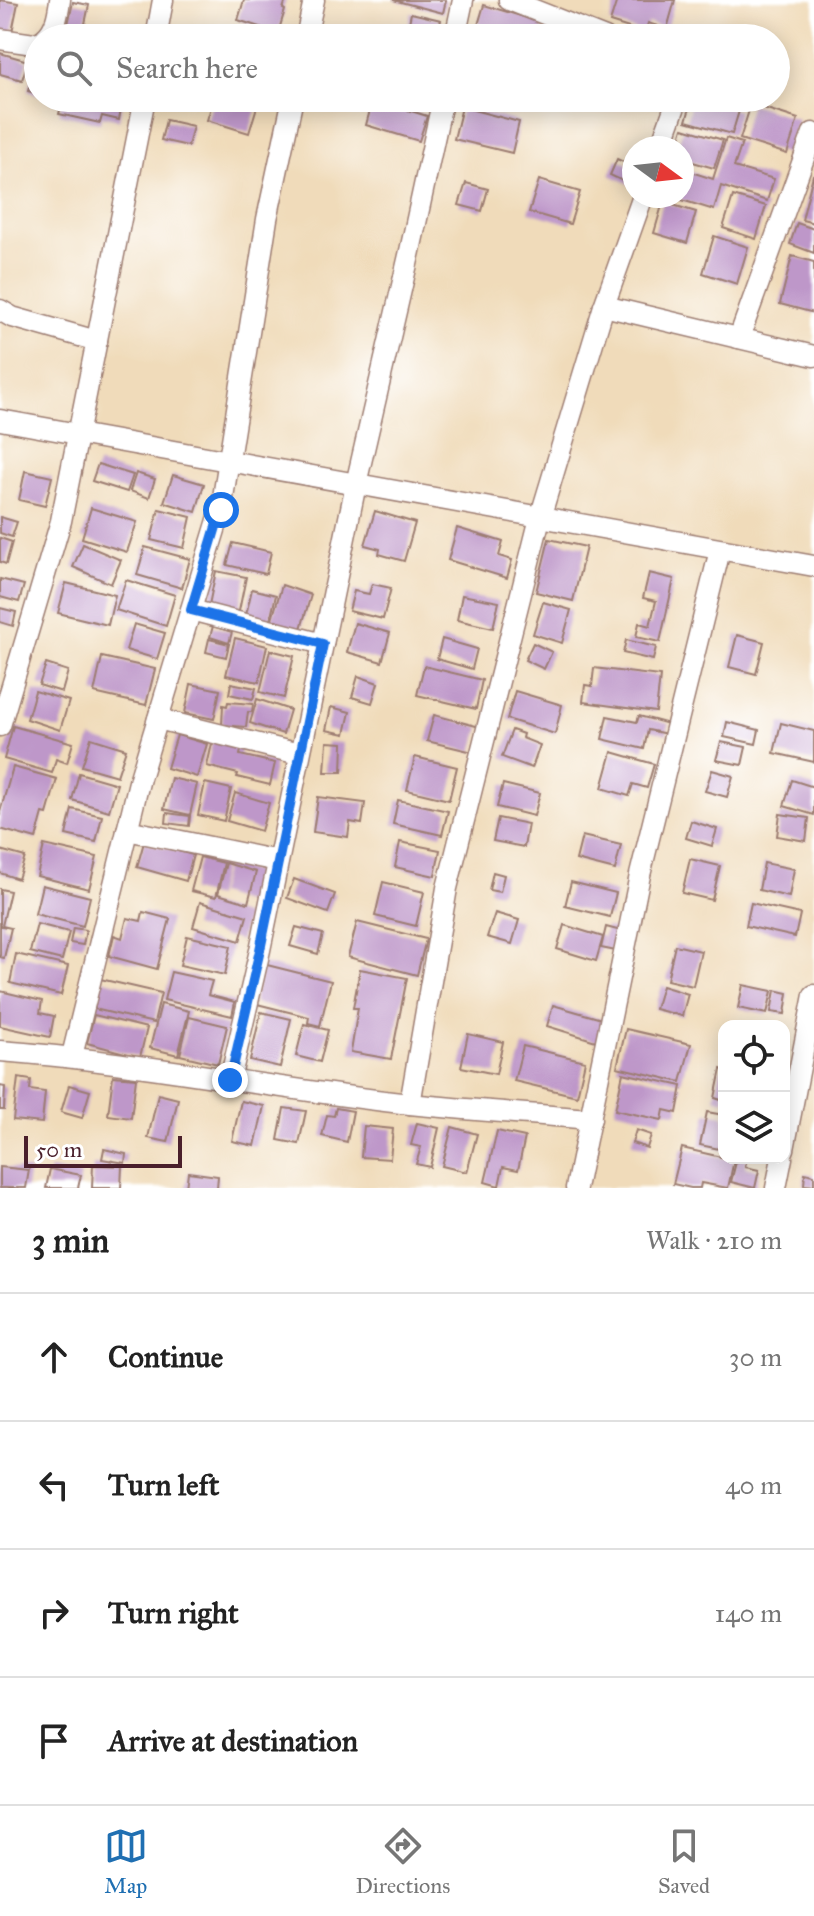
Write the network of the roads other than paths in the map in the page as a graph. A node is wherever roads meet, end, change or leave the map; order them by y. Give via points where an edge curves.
1 (60, 0) edge
2 (163, 0) edge
3 (314, 0) edge
4 (463, 0) edge
5 (509, 0) edge
6 (54, 24) edge
7 (159, 24) edge
8 (309, 24) edge
9 (458, 24) edge
10 (570, 24) edge
11 (0, 39) edge
12 (24, 43) edge
13 (142, 112) edge
14 (290, 112) edge
15 (440, 112) edge
16 (673, 112) edge
17 (813, 133) edge
18 (664, 136) edge
19 (639, 208) edge
20 (604, 306) junction
21 (0, 310) edge
22 (739, 338) junction
23 (97, 341) junction
24 (814, 356) edge
25 (0, 420) edge
26 (78, 434) junction
27 (229, 461) junction
28 (356, 484) junction
29 (540, 518) junction
30 (720, 550) junction
31 (814, 566) edge
32 (191, 610) junction
33 (323, 644) junction
34 (158, 719) junction
35 (0, 726) edge
36 (299, 754) junction
37 (127, 830) junction
38 (278, 861) junction
39 (814, 995) edge
40 (0, 1051) edge
41 (72, 1056) junction
42 (230, 1080) junction
43 (410, 1104) junction
44 (790, 1118) edge
45 (591, 1119) junction
46 (781, 1164) edge
47 (576, 1188) edge
48 (776, 1188) edge

1 - 6 street
2 - 7 street
3 - 8 street
4 - 9 street
5 - 10 street
11 - 12 street
13 - 23 street
14 - 27 street via 267,219
15 - 28 street
16 - 18 street
17 - 22 street
19 - 20 street
20 - 22 street
20 - 29 street
21 - 23 street
22 - 24 street
23 - 26 street
25 - 26 street
26 - 27 street
26 - 35 street via 61,521
27 - 28 street
27 - 32 street via 221,510
28 - 29 street
28 - 33 street
29 - 30 street
29 - 43 street via 447,888
30 - 31 street
30 - 45 street via 640,875
32 - 33 street
32 - 34 street
33 - 36 street
34 - 36 street
34 - 37 street
36 - 38 street
37 - 38 street
37 - 41 street
38 - 42 street
39 - 44 street
40 - 41 street
41 - 42 street
42 - 43 street
43 - 45 street
45 - 47 street
46 - 48 street

